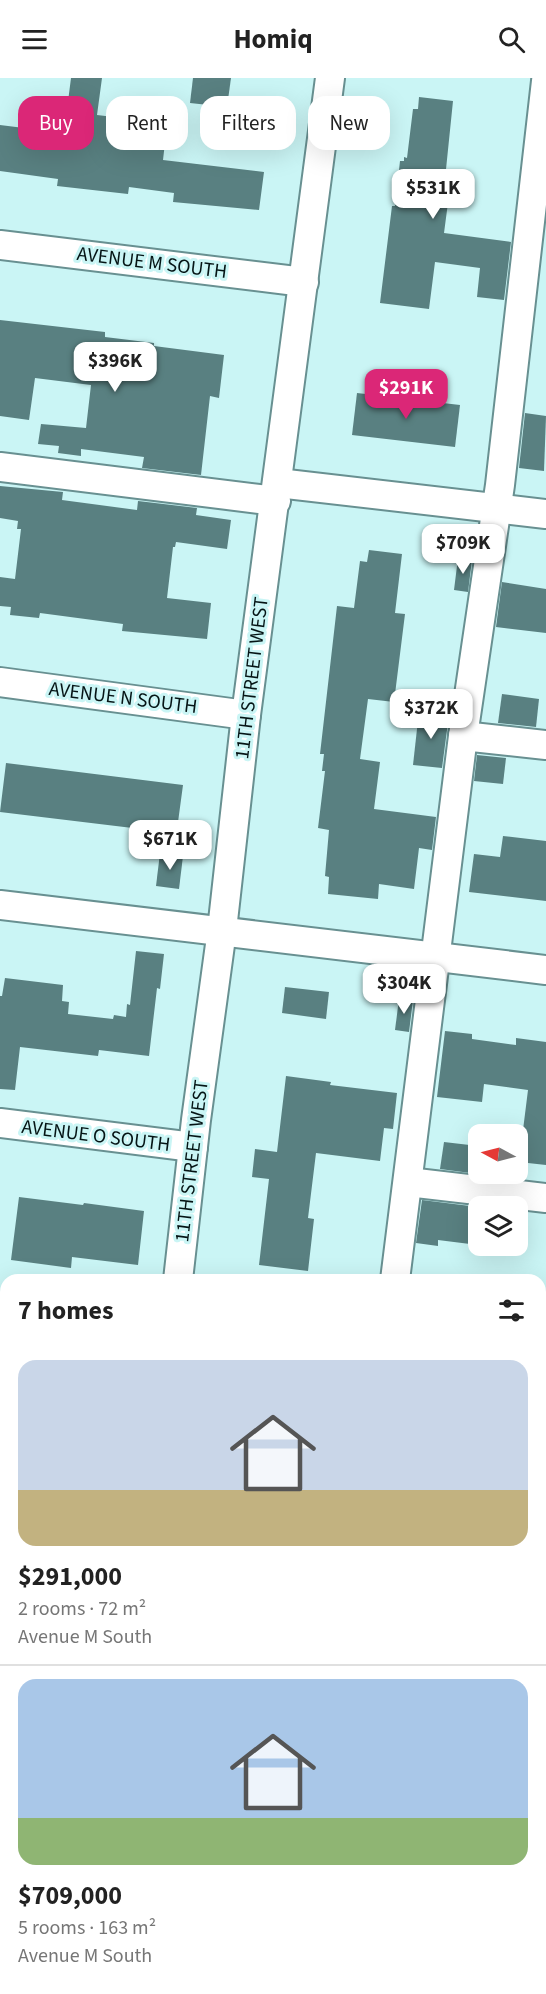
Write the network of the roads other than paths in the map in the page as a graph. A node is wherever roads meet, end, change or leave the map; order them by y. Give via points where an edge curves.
1 (330, 78) edge
2 (546, 81) edge
3 (0, 245) edge
4 (304, 282) junction
5 (535, 287) edge
6 (0, 467) edge
7 (277, 492) junction
8 (497, 508) junction
9 (546, 514) edge
10 (0, 682) edge
11 (246, 715) junction
12 (463, 735) junction
13 (546, 745) edge
14 (0, 905) edge
15 (222, 930) junction
16 (436, 957) junction
17 (546, 970) edge
18 (0, 1123) edge
19 (193, 1148) junction
20 (408, 1182) junction
21 (546, 1198) edge
22 (179, 1274) edge
23 (396, 1274) edge

1 - 4 street, 11TH STREET WEST
2 - 5 street
3 - 4 street, AVENUE M SOUTH
4 - 7 street, 11TH STREET WEST
5 - 8 street
6 - 7 street
7 - 8 street
7 - 11 street, 11TH STREET WEST
8 - 9 street
8 - 12 street
10 - 11 street, AVENUE N SOUTH
11 - 15 street, 11TH STREET WEST
12 - 13 street
12 - 16 street
14 - 15 street
15 - 16 street
15 - 19 street, 11TH STREET WEST
16 - 17 street
16 - 20 street
18 - 19 street, AVENUE O SOUTH
19 - 22 street, 11TH STREET WEST
20 - 21 street
20 - 23 street

